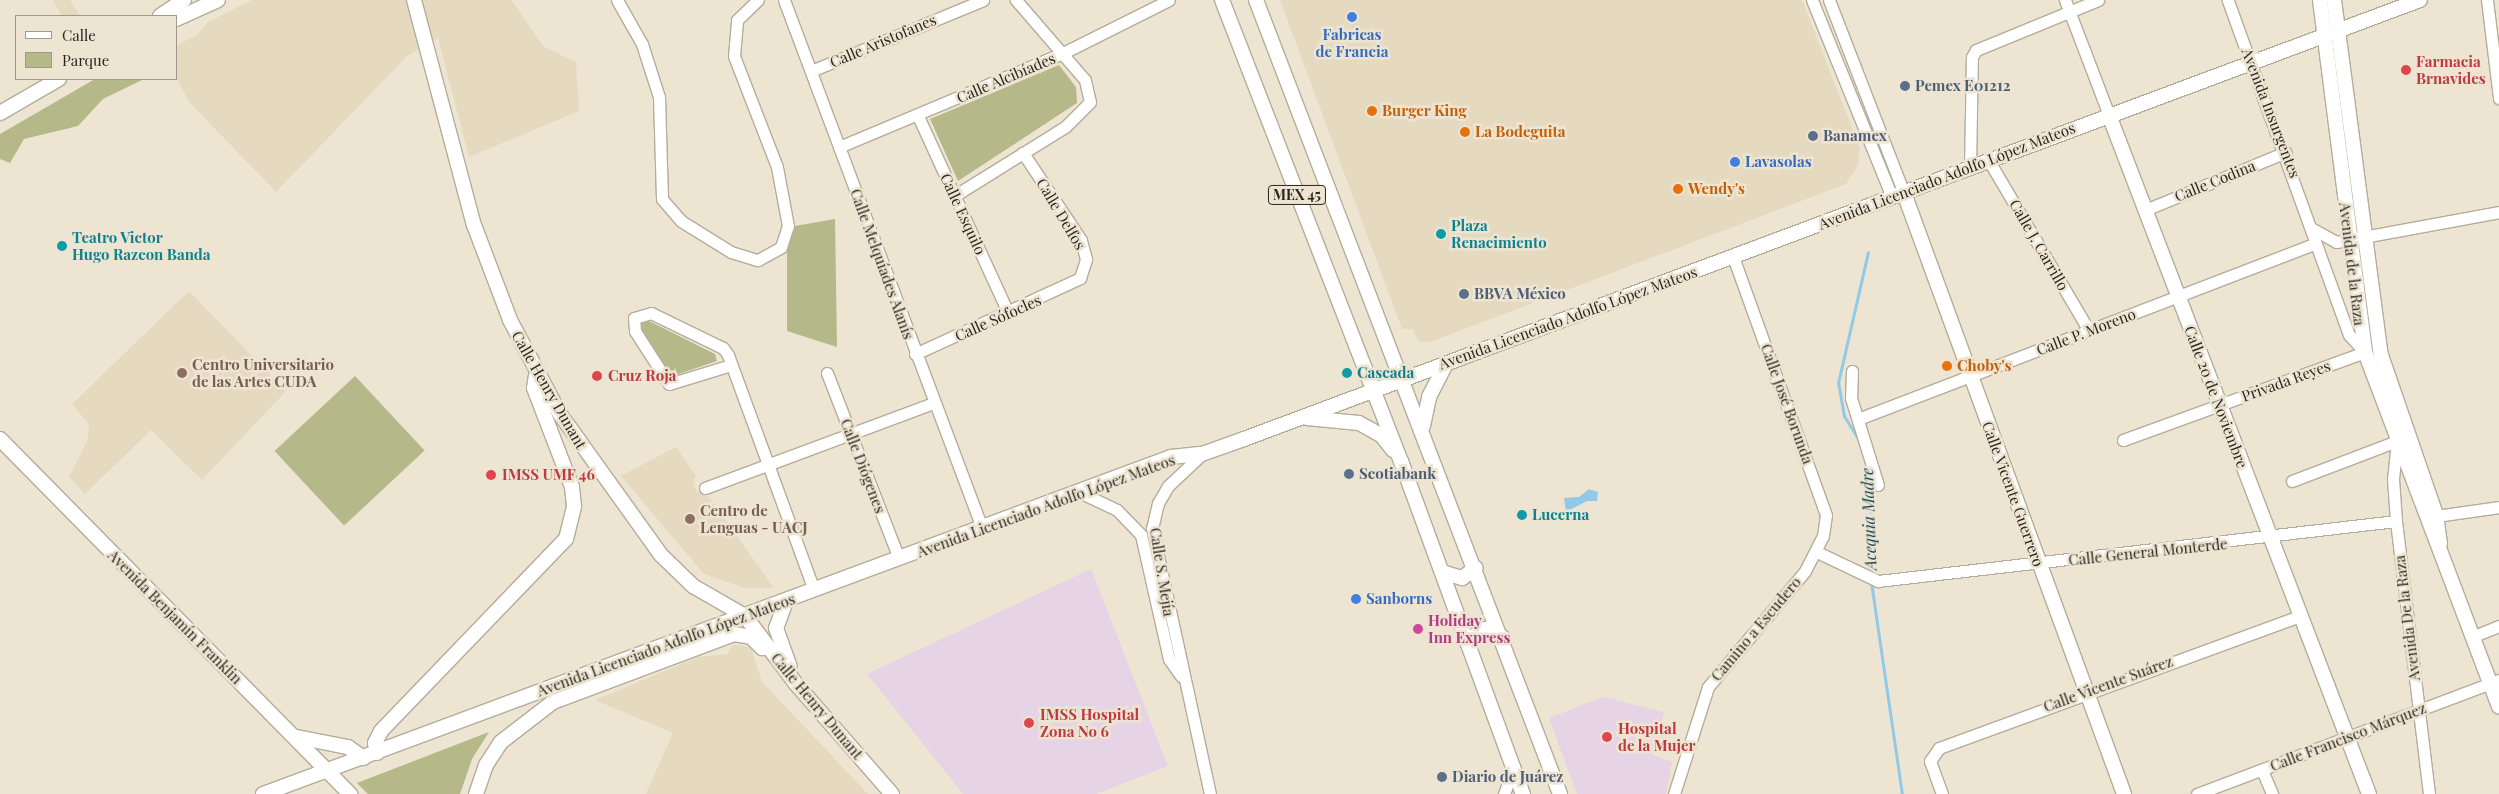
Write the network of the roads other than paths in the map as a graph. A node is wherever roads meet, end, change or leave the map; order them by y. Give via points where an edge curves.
1 (184, 0) edge
2 (218, 0) edge
3 (414, 0) edge
4 (616, 0) edge
5 (758, 0) edge
6 (784, 0) edge
7 (983, 0) edge
8 (1016, 0) edge
9 (1169, 0) edge
10 (1222, 0) edge
11 (1256, 0) edge
12 (1812, 0) edge
13 (1828, 0) edge
14 (2098, 0) edge
15 (2228, 0) edge
16 (2320, 0) edge
17 (2334, 0) edge
18 (2420, 0) edge
19 (2487, 0) edge
20 (2067, 6) edge
21 (162, 15) edge
22 (178, 19) edge
23 (2339, 28) junction
24 (2323, 33) junction
25 (1065, 52) junction
26 (2251, 60) junction
27 (811, 72) junction
28 (57, 80) edge
29 (2499, 97) edge
30 (0, 113) edge
31 (2110, 115) junction
32 (918, 116) junction
33 (838, 147) junction
34 (2286, 152) junction
35 (1023, 153) junction
36 (1989, 160) junction
37 (1970, 168) junction
38 (1898, 195) junction
39 (954, 196) junction
40 (2145, 210) junction
41 (2499, 212) edge
42 (2311, 228) junction
43 (2365, 236) junction
44 (2349, 240) junction
45 (2314, 244) junction
46 (1732, 256) junction
47 (1080, 278) joint
48 (2177, 299) junction
49 (1008, 313) junction
50 (2088, 329) junction
51 (2364, 352) junction
52 (915, 354) junction
53 (1446, 364) junction
54 (731, 365) junction
55 (1852, 371) dead end
56 (536, 373) junction
57 (827, 373) dead end
58 (1404, 379) junction
59 (1970, 379) junction
60 (1373, 390) junction
61 (934, 403) junction
62 (2218, 406) junction
63 (1299, 418) junction
64 (1858, 419) junction
65 (1423, 427) junction
66 (850, 434) junction
67 (0, 439) edge
68 (2123, 440) dead end
69 (2397, 441) junction
70 (1202, 454) junction
71 (1401, 461) junction
72 (767, 466) junction
73 (2292, 481) dead end
74 (1878, 485) dead end
75 (705, 488) dead end
76 (1077, 492) junction
77 (2499, 506) edge
78 (2431, 516) junction
79 (2396, 521) junction
80 (982, 528) junction
81 (2271, 539) junction
82 (1817, 552) junction
83 (899, 559) junction
84 (2038, 563) junction
85 (1476, 568) junction
86 (1442, 572) junction
87 (814, 590) junction
88 (786, 601) junction
89 (745, 616) junction
90 (2299, 616) junction
91 (2499, 626) edge
92 (2474, 636) junction
93 (1502, 637) junction
94 (1466, 641) junction
95 (1182, 677) junction
96 (794, 681) junction
97 (2495, 681) edge
98 (2086, 692) junction
99 (2499, 706) edge
100 (2418, 711) junction
101 (294, 736) junction
102 (2346, 740) junction
103 (378, 753) junction
104 (362, 758) junction
105 (1514, 767) junction
106 (2262, 770) junction
107 (327, 771) junction
108 (263, 794) edge
109 (350, 794) edge
110 (476, 794) edge
111 (892, 794) edge
112 (1210, 794) edge
113 (1504, 794) edge
114 (1524, 794) edge
115 (1560, 794) edge
116 (1674, 794) edge
117 (1942, 794) edge
118 (2124, 794) edge
119 (2197, 794) edge
120 (2272, 794) edge
121 (2369, 794) edge
122 (2429, 794) edge

1 - 21 main road
2 - 22 main road
3 - 56 main road, Calle Henry Dunant via 474,225 510,320
4 - 5 street via 642,44 659,97 662,200 681,221 731,252 758,260 781,247 788,226 778,167 734,56 737,20
6 - 27 street, Calle Melquíades Alanís
7 - 27 street, Calle Aristofanes
8 - 25 street
9 - 25 street, Calle Alcibíades
10 - 60 main road, MEX 45
11 - 58 main road, MEX 45
12 - 38 street
13 - 38 street
14 - 20 street
15 - 26 street, Avenida Insurgentes
16 - 24 main road, Avenida de la Raza
17 - 23 main road, Avenida de la Raza
18 - 23 main road, Avenida Licenciado Adolfo López Mateos
19 - 29 street
20 - 31 street, Calle 20 de Noviembre
20 - 37 street via 1981,47 1972,57
23 - 24 main road, Avenida Licenciado Adolfo López Mateos
23 - 43 main road, Avenida de la Raza
24 - 26 main road, Avenida Licenciado Adolfo López Mateos
24 - 44 main road, Avenida de la Raza
25 - 32 street, Calle Alcibíades
25 - 35 street via 1085,80 1090,102 1080,116
26 - 31 main road, Avenida Licenciado Adolfo López Mateos
26 - 34 street, Avenida Insurgentes
27 - 33 street, Calle Melquíades Alanís
28 - 30 main road
31 - 36 main road, Avenida Licenciado Adolfo López Mateos
31 - 40 main road, Calle 20 de Noviembre
32 - 33 street, Calle Alcibíades
32 - 39 street, Calle Esquilo
33 - 52 street, Calle Melquíades Alanís
34 - 40 street, Calle Codina
34 - 42 street, Avenida Insurgentes
35 - 39 street
35 - 47 street, Calle Delfos via 1081,240 1086,259
36 - 37 main road, Avenida Licenciado Adolfo López Mateos
36 - 50 street, Calle J. Carrillo
37 - 38 main road, Avenida Licenciado Adolfo López Mateos
38 - 46 main road, Avenida Licenciado Adolfo López Mateos
38 - 59 main road, Calle Vicente Guerrero
39 - 49 street, Calle Esquilo
40 - 48 main road, Calle 20 de Noviembre
41 - 43 street
42 - 44 street via 2330,241
42 - 45 street, Avenida Insurgentes
43 - 44 street
43 - 78 main road, Avenida de la Raza via 2386,376
44 - 51 main road, Avenida de la Raza
45 - 48 street, Calle P. Moreno
45 - 51 street, Avenida Insurgentes via 2349,335
46 - 53 main road, Avenida Licenciado Adolfo López Mateos
46 - 82 street, Calle José Borunda via 1822,500 1826,515
47 - 49 street, Calle Sófocles
48 - 50 street, Calle P. Moreno
48 - 62 main road, Calle 20 de Noviembre
49 - 52 street, Calle Sófocles
50 - 59 street, Calle P. Moreno
51 - 62 street, Privada Reyes
51 - 69 main road, Avenida de la Raza
52 - 61 street, Calle Melquíades Alanís
53 - 58 main road, Avenida Licenciado Adolfo López Mateos
53 - 65 main road via 1429,397
54 - 54 street via 668,384 635,331 634,318 651,313 723,348
54 - 72 street
55 - 64 street via 1851,398
56 - 89 main road, Calle Henry Dunant via 590,460 661,555 693,586
56 - 103 main road via 534,388 572,487 572,524 566,539 381,731 375,743
57 - 66 street, Calle Diógenes
58 - 60 main road, Avenida Licenciado Adolfo López Mateos
58 - 65 main road, MEX 45
59 - 64 street, Calle P. Moreno
59 - 84 main road, Calle Vicente Guerrero
60 - 63 main road, Avenida Licenciado Adolfo López Mateos
60 - 71 main road, MEX 45
61 - 66 street
61 - 80 street, Calle Melquíades Alanís
62 - 68 street, Privada Reyes
62 - 81 main road, Calle 20 de Noviembre
63 - 70 main road, Avenida Licenciado Adolfo López Mateos
63 - 71 main road via 1359,423 1382,436
64 - 74 street
65 - 85 main road, MEX 45
66 - 72 street
66 - 83 street, Calle Diógenes
67 - 101 main road, Avenida Benjamín Franklin
69 - 73 street
69 - 78 main road, Avenida de la Raza
69 - 79 street, Avenida De la Raza via 2392,479
70 - 76 main road, Avenida Licenciado Adolfo López Mateos via 1171,457
70 - 95 street, Calle S. Mejía via 1168,486 1158,503 1152,528
71 - 86 main road, MEX 45
72 - 75 street
72 - 87 street
76 - 80 main road, Avenida Licenciado Adolfo López Mateos
76 - 95 street, Calle S. Mejía via 1118,510 1141,535 1169,659
77 - 78 street
78 - 92 main road
79 - 81 street, Calle General Monterde
79 - 100 street, Avenida De la Raza
80 - 83 main road, Avenida Licenciado Adolfo López Mateos
81 - 84 street, Calle General Monterde
81 - 90 main road, Calle 20 de Noviembre
82 - 84 street, Calle General Monterde via 1878,581
82 - 116 street, Camino a Escudero via 1708,687
83 - 87 main road, Avenida Licenciado Adolfo López Mateos
84 - 98 main road, Calle Vicente Guerrero
85 - 86 main road via 1462,578
85 - 93 main road, MEX 45
86 - 94 main road, MEX 45
87 - 88 main road, Avenida Licenciado Adolfo López Mateos
88 - 89 main road, Avenida Licenciado Adolfo López Mateos
88 - 96 main road via 776,628
89 - 96 main road, Calle Henry Dunant
89 - 103 main road, Avenida Licenciado Adolfo López Mateos
90 - 98 street, Calle Vicente Suárez
90 - 102 main road, Calle 20 de Noviembre
91 - 92 street
92 - 97 main road
93 - 94 main road via 1486,629
93 - 115 main road, MEX 45
94 - 105 main road, MEX 45
95 - 112 street, Calle S. Mejía
96 - 110 main road via 745,635 705,644 538,710 501,742
96 - 111 main road, Calle Henry Dunant
97 - 99 main road
97 - 100 street, Calle Francisco Márquez
98 - 117 street, Calle Vicente Suárez via 1939,748 1931,756 1931,766
98 - 118 main road, Calle Vicente Guerrero
100 - 102 street, Calle Francisco Márquez
100 - 122 street, Avenida De la Raza
101 - 104 main road via 326,746 348,747
101 - 107 main road, Avenida Benjamín Franklin
102 - 106 street, Calle Francisco Márquez
102 - 121 main road, Calle 20 de Noviembre
103 - 104 main road, Avenida Licenciado Adolfo López Mateos
104 - 107 main road, Avenida Licenciado Adolfo López Mateos
105 - 113 street
105 - 114 main road, MEX 45
106 - 119 street, Calle Francisco Márquez
106 - 120 street
107 - 108 main road, Avenida Licenciado Adolfo López Mateos
107 - 109 main road, Avenida Benjamín Franklin

